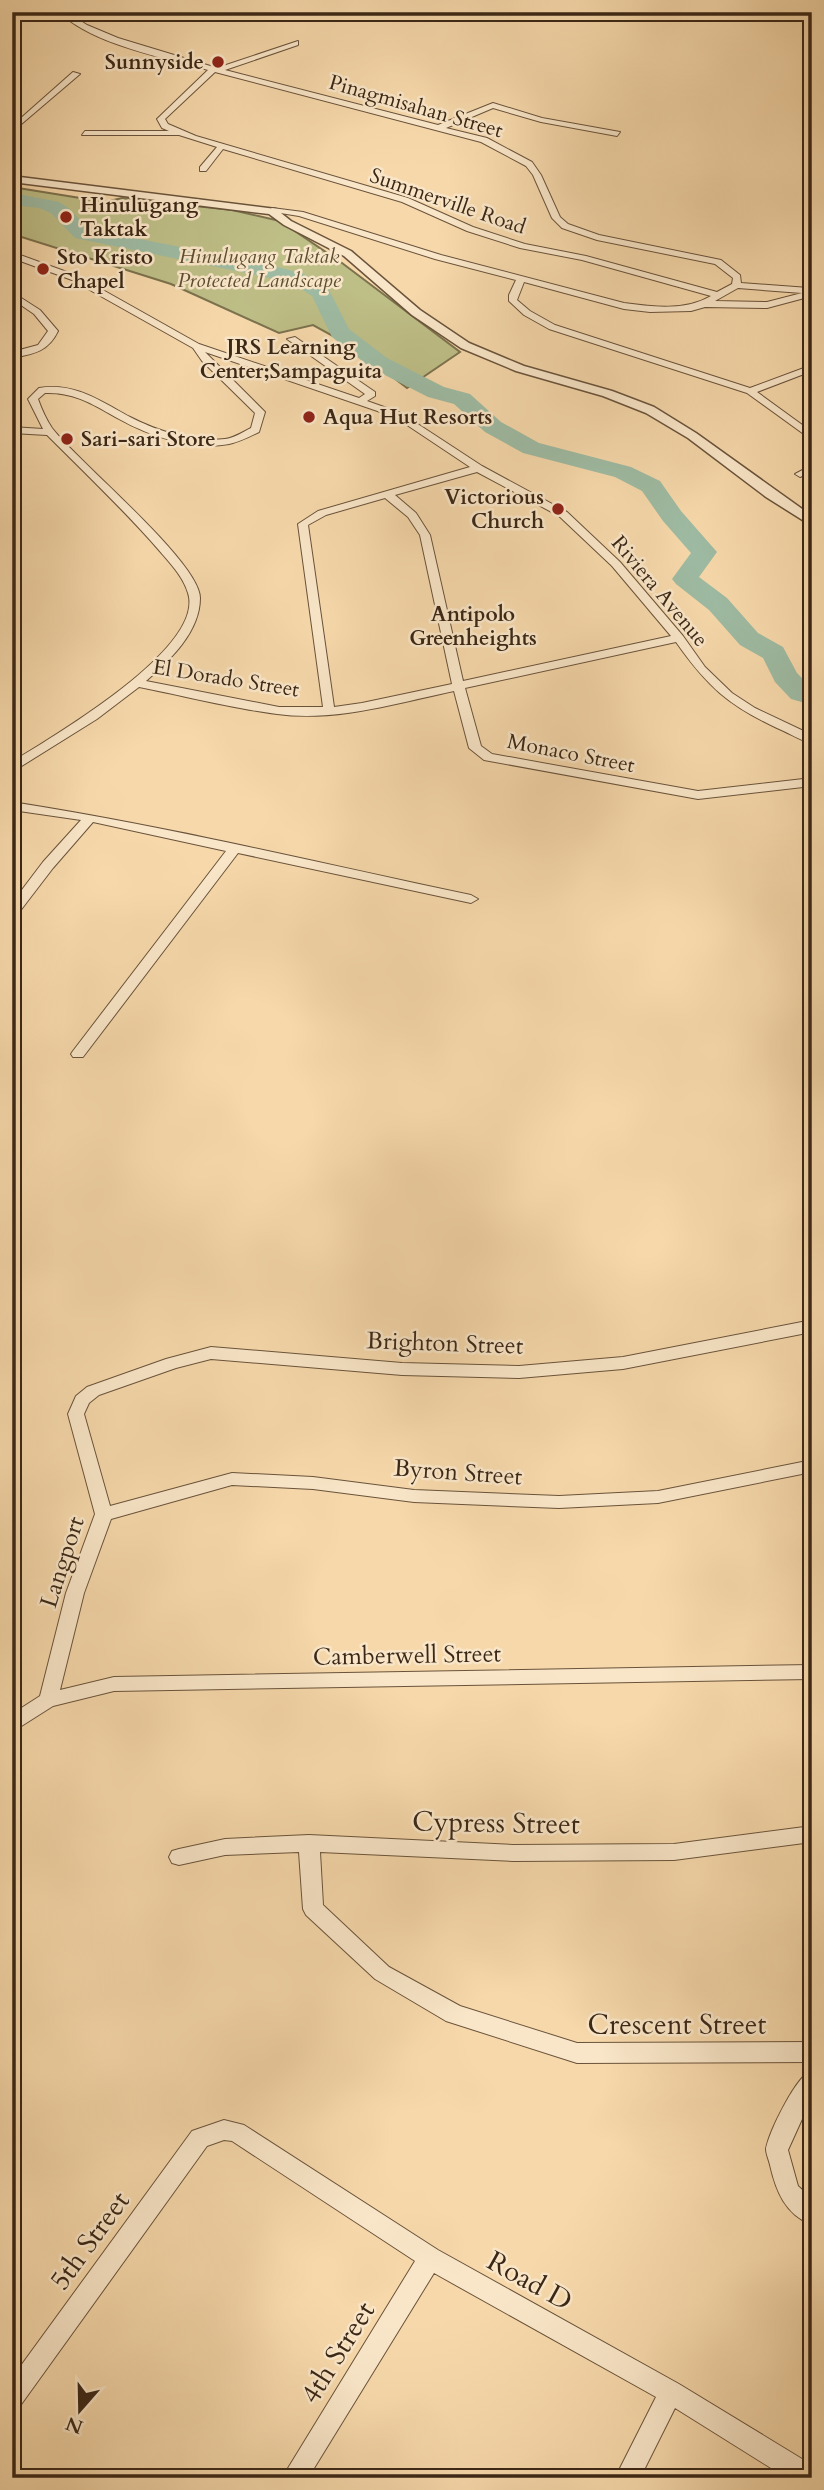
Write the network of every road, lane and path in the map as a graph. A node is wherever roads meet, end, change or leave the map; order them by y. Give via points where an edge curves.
1 (62, 12) edge
2 (295, 43) dead end
3 (216, 69) junction
4 (76, 74) dead end
5 (439, 128) junction
6 (12, 130) edge
7 (179, 132) junction
8 (85, 133) dead end
9 (617, 134) dead end
10 (222, 146) junction
11 (203, 169) dead end
12 (12, 179) edge
13 (272, 211) junction
14 (12, 254) edge
15 (521, 280) junction
16 (736, 285) junction
17 (812, 292) edge
18 (12, 295) edge
19 (720, 296) junction
20 (704, 304) junction
21 (292, 339) dead end
22 (196, 346) junction
23 (12, 355) edge
24 (812, 368) edge
25 (750, 391) junction
26 (361, 401) junction
27 (12, 430) edge
28 (50, 432) junction
29 (812, 437) edge
30 (478, 468) junction
31 (812, 468) edge
32 (800, 474) dead end
33 (387, 494) junction
34 (812, 522) edge
35 (679, 638) junction
36 (138, 683) junction
37 (461, 685) junction
38 (329, 711) junction
39 (812, 740) edge
40 (12, 768) edge
41 (812, 782) edge
42 (12, 806) edge
43 (90, 818) junction
44 (235, 848) junction
45 (471, 899) dead end
46 (12, 912) edge
47 (78, 1054) dead end
48 (812, 1326) edge
49 (82, 1400) joint
50 (812, 1466) edge
51 (104, 1514) junction
52 (812, 1672) edge
53 (48, 1700) junction
54 (12, 1724) edge
55 (812, 1834) edge
56 (309, 1843) junction
57 (179, 1857) dead end
58 (812, 2052) edge
59 (812, 2080) edge
60 (224, 2130) joint
61 (812, 2214) edge
62 (430, 2258) junction
63 (671, 2392) junction
64 (12, 2398) edge
65 (295, 2478) edge
66 (627, 2478) edge
67 (810, 2478) edge

1 - 3 street, Pinagmisahan Street via 110,36
2 - 3 street
3 - 5 street, Pinagmisahan Street
3 - 7 street via 161,119 164,126
4 - 6 street
5 - 9 street via 493,105 541,120
5 - 16 street, Pinagmisahan Street via 492,144 529,164 556,218 565,226 718,262 737,277
7 - 8 street, Summerville Road
7 - 10 street, Summerville Road
10 - 11 street
10 - 19 street, Summerville Road via 405,200 523,246
12 - 13 street
13 - 15 street via 300,214
13 - 34 street via 341,249 444,332 476,351 650,410
14 - 22 street via 75,278
15 - 20 street via 650,310
15 - 25 street via 513,301 544,323
16 - 17 street
16 - 19 street
17 - 20 street via 767,305
18 - 23 street via 37,312 52,331 47,344 39,349
19 - 20 street
21 - 26 street via 372,394
22 - 26 street, Riviera Avenue
22 - 28 street via 260,412 255,430 227,442 193,440 136,424 94,398 59,389 42,390 33,399
24 - 25 street
25 - 29 street
26 - 30 street, Riviera Avenue via 398,415
27 - 28 street
28 - 36 street via 177,564 195,593 189,628
30 - 33 street
30 - 35 street, Riviera Avenue via 563,514 616,564
31 - 32 street
33 - 37 street, Monaco Street via 412,515 425,535
33 - 38 street via 314,516 303,524
35 - 37 street, El Dorado Street
35 - 39 street, Riviera Avenue via 701,670 728,696
36 - 38 street, El Dorado Street via 279,711
36 - 40 street
37 - 38 street, El Dorado Street
37 - 41 street, Monaco Street via 475,748 488,757 698,795
42 - 43 street
43 - 44 street
43 - 46 street
44 - 45 street
44 - 47 street
48 - 49 street, Brighton Street via 623,1363 519,1372 211,1353 93,1391
49 - 51 street, Langport via 76,1414
50 - 51 street, Byron Street via 658,1497 559,1502 414,1496 313,1483 232,1479
51 - 53 street, Langport via 75,1593
52 - 53 street, Camberwell Street via 114,1684
53 - 54 street, Camberwell Street
55 - 56 street, Cypress Street via 674,1852 513,1853
56 - 57 street, Cypress Street via 225,1847
56 - 58 street, Crescent Street via 313,1909 383,1973 454,2014 577,2053
59 - 61 street via 800,2095 777,2150 788,2192
60 - 62 street, Road D via 246,2138
60 - 64 street, 5th Street via 200,2138
62 - 63 street, Road D
62 - 65 street, 4th Street
63 - 66 street
63 - 67 street, Road D

